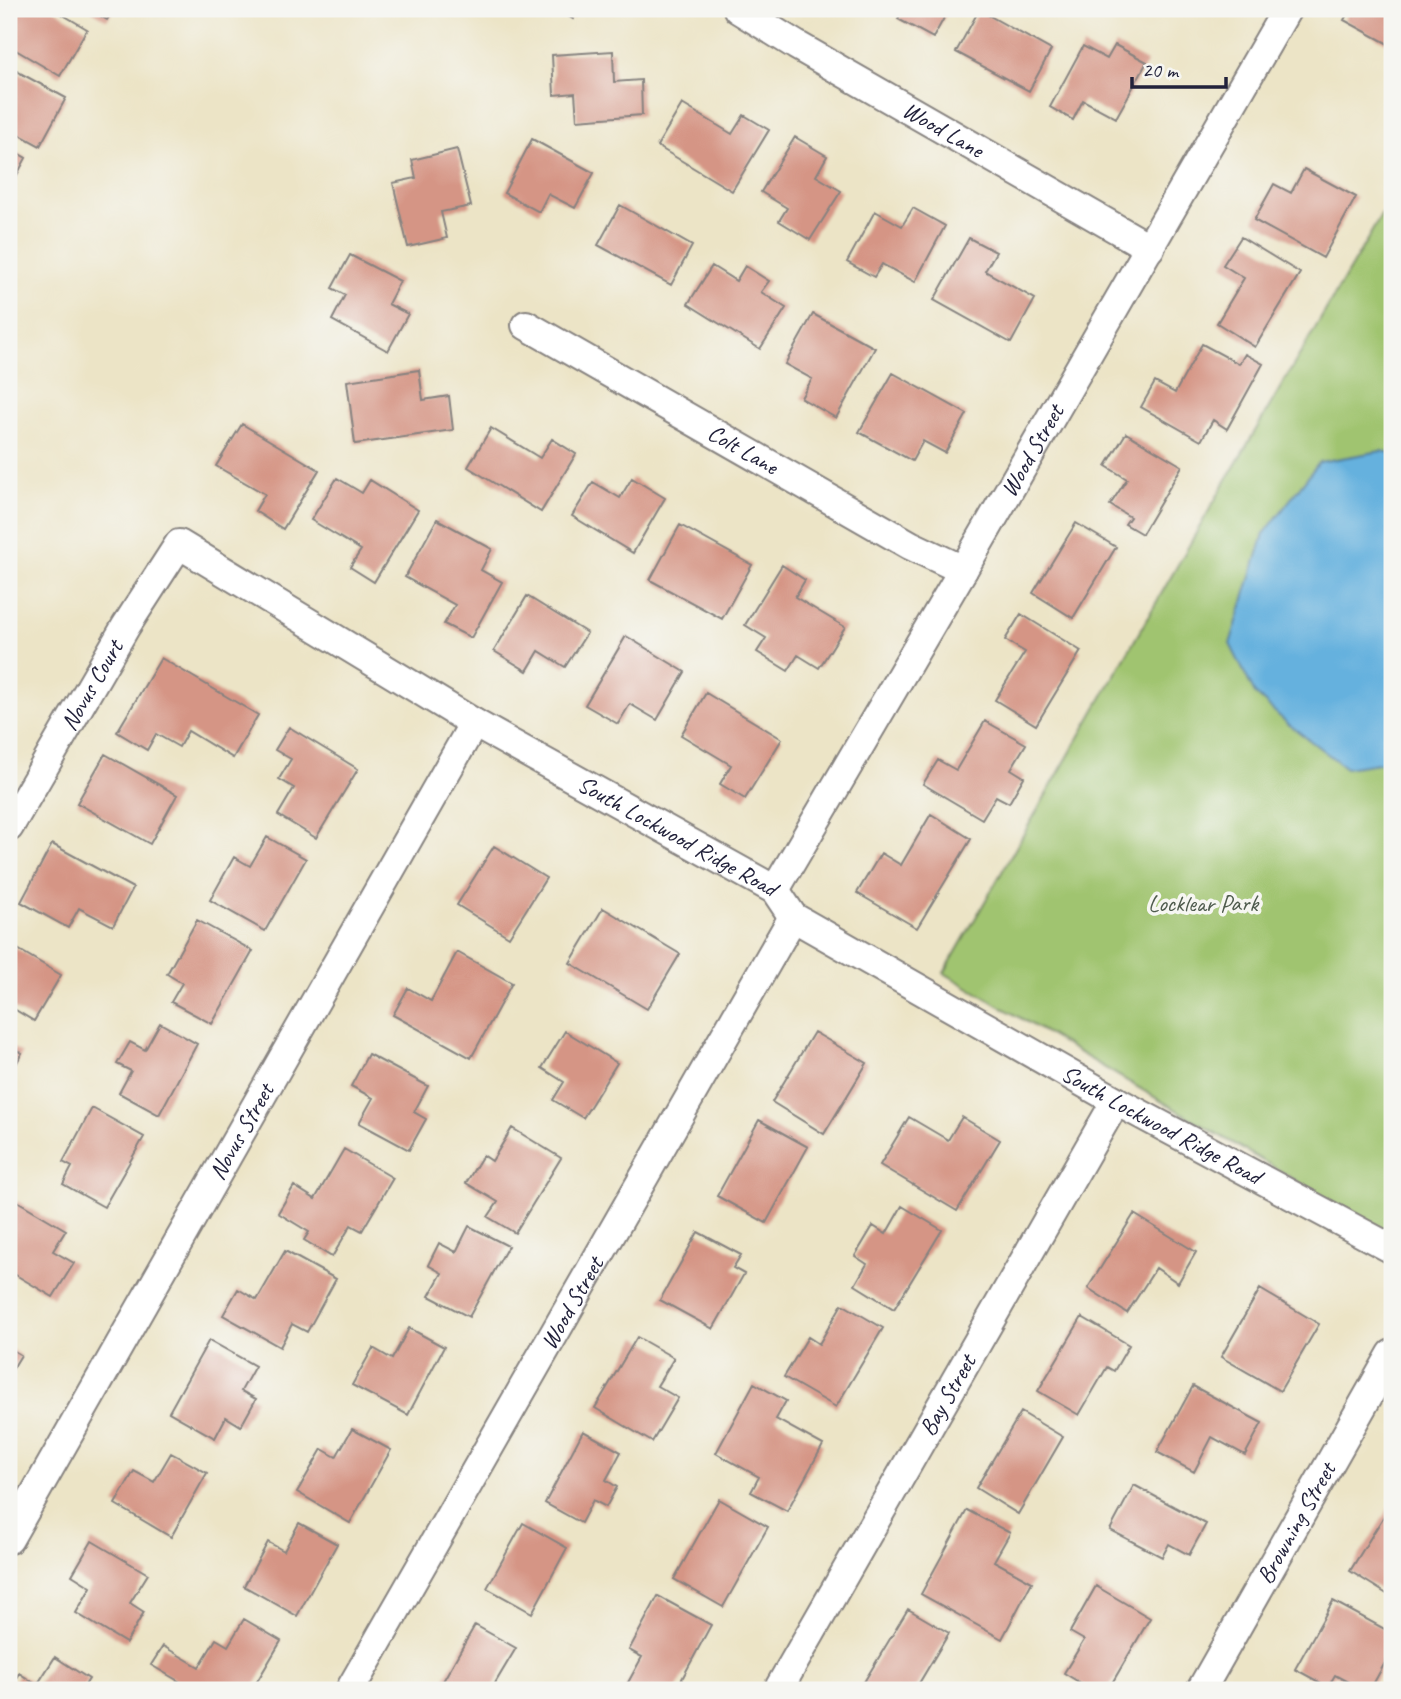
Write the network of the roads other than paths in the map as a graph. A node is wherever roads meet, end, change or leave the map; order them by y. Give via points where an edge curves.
1 (738, 9) edge
2 (1287, 9) edge
3 (1150, 248) junction
4 (526, 325) dead end
5 (179, 544) joint
6 (963, 570) junction
7 (474, 723) junction
8 (9, 827) edge
9 (775, 890) junction
10 (793, 917) junction
11 (1116, 1101) junction
12 (1392, 1249) edge
13 (1392, 1354) edge
14 (9, 1538) edge
15 (351, 1690) edge
16 (778, 1690) edge
17 (1200, 1690) edge

1 - 3 street, Wood Lane
2 - 3 street, Wood Street
3 - 6 street, Wood Street
4 - 6 street, Colt Lane via 910,545
5 - 7 street, South Lockwood Ridge Road
5 - 8 street, Novus Court
6 - 9 street, Wood Street
7 - 9 street, South Lockwood Ridge Road
7 - 14 street, Novus Street
9 - 10 street, South Lockwood Ridge Road
10 - 11 street, South Lockwood Ridge Road
10 - 15 street, Wood Street
11 - 12 street, South Lockwood Ridge Road
11 - 16 street, Bay Street
13 - 17 street, Browning Street

